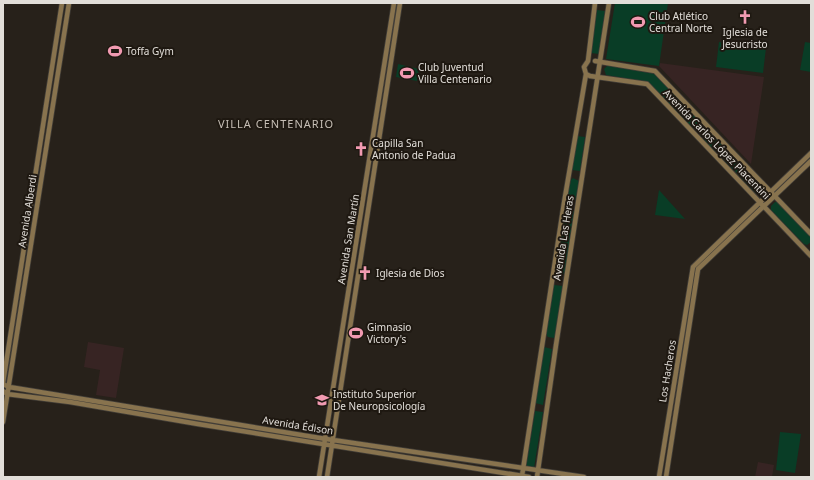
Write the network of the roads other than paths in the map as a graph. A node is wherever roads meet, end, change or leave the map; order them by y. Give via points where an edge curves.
1 (62, 3) edge
2 (69, 3) edge
3 (394, 3) edge
4 (400, 3) edge
5 (595, 3) edge
6 (609, 3) edge
7 (588, 61) junction
8 (598, 69) junction
9 (585, 72) junction
10 (811, 153) edge
11 (811, 161) edge
12 (770, 191) junction
13 (774, 195) junction
14 (760, 201) junction
15 (764, 206) junction
16 (811, 234) edge
17 (811, 256) edge
18 (3, 384) edge
19 (9, 387) junction
20 (5, 392) edge
21 (3, 422) edge
22 (325, 441) junction
23 (332, 442) junction
24 (523, 468) junction
25 (537, 470) junction
26 (522, 476) junction
27 (320, 477) edge
28 (327, 477) edge
29 (529, 477) edge
30 (537, 477) edge
31 (584, 477) edge
32 (659, 477) edge
33 (666, 477) edge

1 - 18 main road, Avenida Alberdi
2 - 19 main road, Avenida Alberdi
3 - 22 main road, Avenida San Martín
4 - 23 main road, Avenida San Martín
5 - 7 main road, Avenida Las Heras
6 - 8 main road, Avenida Las Heras
7 - 8 main road, Avenida Carlos López Piacentini
7 - 9 main road, Avenida Las Heras via 585,63
8 - 9 main road, Avenida Carlos López Piacentini
8 - 12 main road, Avenida Carlos López Piacentini via 655,71
8 - 14 main road, Avenida Carlos López Piacentini via 647,84
8 - 25 main road, Avenida Las Heras
9 - 24 main road, Avenida Las Heras
10 - 12 main road
11 - 13 main road
12 - 13 main road, Avenida Carlos López Piacentini
12 - 14 main road
13 - 15 main road
13 - 16 main road, Avenida Carlos López Piacentini
14 - 15 main road, Avenida Carlos López Piacentini
14 - 32 main road, Los Hacheros via 693,267
15 - 17 main road, Avenida Carlos López Piacentini
15 - 33 main road, Los Hacheros via 698,269
18 - 19 main road, Avenida Édison
19 - 20 main road, Avenida Alberdi
19 - 22 main road, Avenida Édison
20 - 21 main road, Avenida Alberdi
20 - 22 main road, Avenida Édison via 198,424
22 - 23 main road, Avenida Édison
22 - 27 main road, Avenida San Martín
23 - 24 main road, Avenida Édison
23 - 26 main road, Avenida Édison
23 - 28 main road, Avenida San Martín
24 - 25 main road, Avenida Édison
24 - 26 main road, Avenida Las Heras
25 - 30 main road, Avenida Las Heras
25 - 31 main road, Avenida Édison
26 - 29 main road, Avenida Édison

